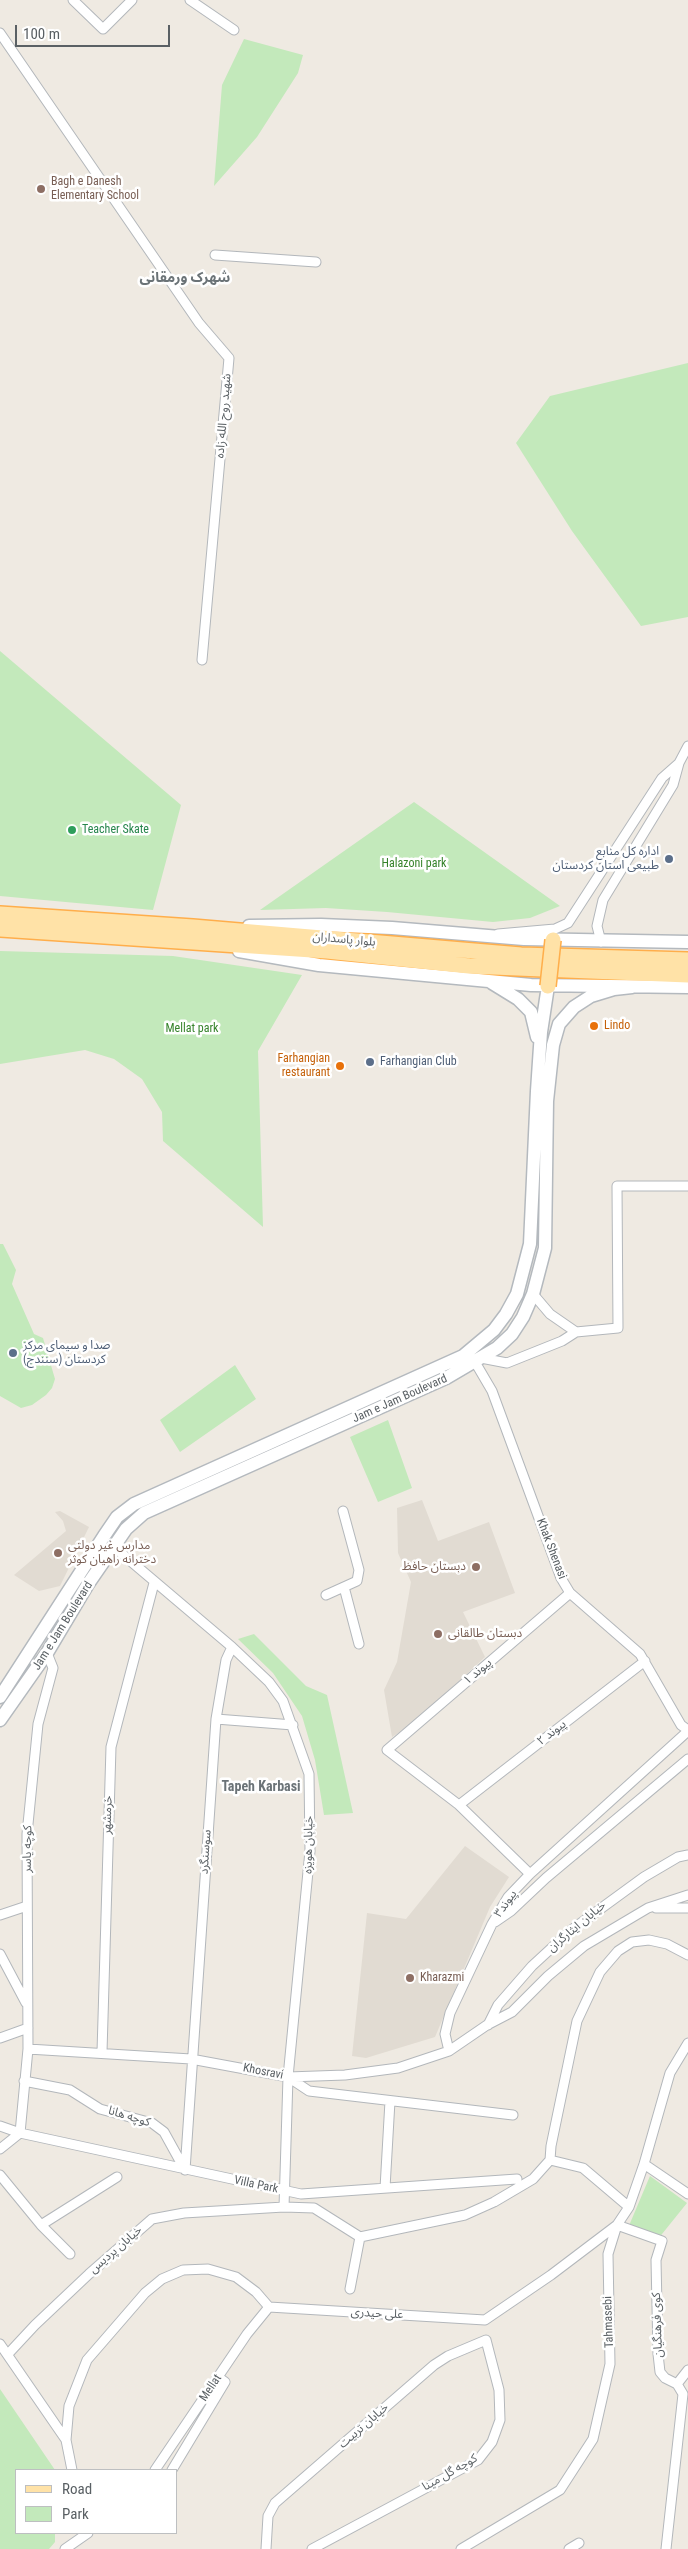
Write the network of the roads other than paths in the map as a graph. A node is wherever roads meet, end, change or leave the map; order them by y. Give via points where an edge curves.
1 (73, 0) edge
2 (132, 0) edge
3 (190, 0) edge
4 (234, 30) dead end
5 (0, 33) edge
6 (215, 255) dead end
7 (316, 262) dead end
8 (202, 660) dead end
9 (688, 746) edge
10 (678, 763) junction
11 (617, 849) junction
12 (629, 856) junction
13 (0, 914) edge
14 (193, 926) junction
15 (0, 929) edge
16 (487, 936) junction
17 (553, 940) junction
18 (192, 942) junction
19 (601, 942) junction
20 (688, 942) edge
21 (688, 960) edge
22 (688, 975) edge
23 (488, 981) junction
24 (548, 986) junction
25 (632, 987) junction
26 (688, 987) edge
27 (540, 1055) junction
28 (688, 1186) edge
29 (539, 1218) junction
30 (533, 1294) junction
31 (576, 1332) junction
32 (478, 1360) junction
33 (343, 1511) dead end
34 (114, 1548) junction
35 (154, 1583) junction
36 (344, 1587) junction
37 (570, 1594) junction
38 (326, 1595) dead end
39 (360, 1644) dead end
40 (232, 1647) junction
41 (47, 1654) junction
42 (645, 1661) junction
43 (0, 1697) edge
44 (216, 1719) junction
45 (0, 1720) edge
46 (292, 1725) junction
47 (688, 1730) edge
48 (688, 1759) edge
49 (459, 1805) junction
50 (688, 1855) edge
51 (530, 1874) junction
52 (688, 1894) edge
53 (28, 1906) junction
54 (648, 1908) junction
55 (688, 1908) edge
56 (0, 1915) edge
57 (492, 1924) junction
58 (0, 1954) edge
59 (688, 1955) edge
60 (28, 2005) junction
61 (488, 2025) junction
62 (28, 2028) junction
63 (0, 2038) edge
64 (688, 2043) edge
65 (28, 2049) junction
66 (449, 2051) junction
67 (102, 2052) junction
68 (191, 2059) junction
69 (288, 2077) junction
70 (24, 2081) junction
71 (390, 2101) junction
72 (513, 2115) dead end
73 (0, 2126) edge
74 (20, 2133) junction
75 (0, 2149) edge
76 (550, 2160) junction
77 (644, 2164) junction
78 (185, 2170) junction
79 (0, 2175) edge
80 (117, 2177) dead end
81 (517, 2179) dead end
82 (385, 2188) junction
83 (283, 2191) junction
84 (688, 2194) edge
85 (284, 2207) junction
86 (629, 2207) junction
87 (41, 2225) junction
88 (617, 2225) junction
89 (360, 2237) junction
90 (70, 2254) dead end
91 (350, 2289) dead end
92 (269, 2307) junction
93 (486, 2340) joint
94 (0, 2344) edge
95 (8, 2354) junction
96 (688, 2370) edge
97 (218, 2377) junction
98 (677, 2384) junction
99 (66, 2440) junction
100 (72, 2469) edge
101 (156, 2469) edge
102 (173, 2469) edge
103 (72, 2534) edge
104 (86, 2534) edge
105 (579, 2543) dead end
106 (68, 2546) edge
107 (266, 2549) edge
108 (312, 2549) edge
109 (461, 2549) edge
110 (569, 2549) edge
111 (666, 2549) edge

1 - 2 street via 103,29
3 - 4 street
5 - 8 street, شهید روح الله زاده via 199,322 229,358
6 - 7 street
9 - 10 street
10 - 11 street via 662,778
10 - 12 street via 673,785
11 - 12 street
11 - 16 street via 568,923 555,929 510,931
12 - 19 street via 603,900 597,926
13 - 14 main road, بلوار پاسداران
14 - 16 main road via 321,925
14 - 21 main road, بلوار پاسداران via 521,955
15 - 18 main road, بلوار پاسداران
16 - 17 main road
17 - 19 main road
17 - 24 main road, bridge
18 - 22 main road, بلوار پاسداران via 478,966
18 - 23 main road via 319,965
19 - 20 main road
23 - 24 main road
23 - 27 main road via 518,999 531,1012
24 - 25 main road
24 - 27 main road, Jam e Jam Boulevard
25 - 26 main road
25 - 29 main road, Jam e Jam Boulevard via 591,996 574,1007 559,1024 553,1044
27 - 29 main road, Jam e Jam Boulevard via 533,1162
28 - 31 street via 617,1186 618,1328
29 - 30 main road, Jam e Jam Boulevard via 545,1248
29 - 43 main road, Jam e Jam Boulevard via 517,1294 506,1314 479,1344 463,1356 134,1504 117,1517
30 - 31 street via 550,1314
30 - 32 main road, Jam e Jam Boulevard via 512,1334
31 - 32 street via 508,1363
32 - 34 main road, Jam e Jam Boulevard via 391,1404 144,1513 126,1529
32 - 37 street, Khak Shenasi via 561,1578
33 - 36 street via 359,1570 357,1581
34 - 35 street, خیابان هویزه
34 - 41 main road, Jam e Jam Boulevard via 88,1584
35 - 40 street, خیابان هویزه via 186,1606
35 - 67 street, خرمشهر via 111,1747
36 - 38 street
36 - 39 street
37 - 42 street, Khak Shenasi
37 - 49 street, پیوند ۱ via 386,1750
40 - 44 street, سوسنگرد via 226,1660
40 - 46 street, خیابان هویزه via 269,1682 282,1701
41 - 45 main road, Jam e Jam Boulevard
41 - 53 street, کوچه یاسر via 53,1668 38,1724 27,1834
42 - 47 street, Khak Shenasi via 681,1725
42 - 49 street, پیوند ۲
44 - 46 street
44 - 68 street, سوسنگرد
46 - 69 street, خیابان هویزه via 309,1774 310,1852
47 - 51 street, پیوند۳
48 - 57 street, پیوند۳
49 - 51 street
50 - 61 street, خیابان ایثارگران via 678,1857 644,1877 570,1931 532,1966 498,2005
51 - 57 street, پیوند۳ via 508,1897
52 - 54 street, Khosravi
53 - 56 street
53 - 60 street, کوچه یاسر
54 - 55 street
54 - 61 street, Khosravi via 584,1946 512,2012
57 - 66 street via 450,2013 444,2034
58 - 60 street
59 - 76 street via 649,1940 632,1942 618,1951 600,1972 577,2021
60 - 62 street, کوچه یاسر
61 - 66 street, Khosravi
62 - 63 street
62 - 65 street, کوچه یاسر
64 - 77 street, Tahmasebi via 670,2073
65 - 67 street, Khosravi
65 - 70 street, کوچه یاسر
66 - 69 street, Khosravi via 398,2068 346,2075
67 - 68 street, Khosravi
68 - 69 street, Khosravi
68 - 78 street, سوسنگرد
69 - 71 street via 309,2091
69 - 83 street, خیابان هویزه
70 - 74 street, کوچه یاسر
70 - 78 street, کوچه هانا via 70,2090 100,2109 152,2123 164,2132
71 - 72 street
71 - 82 street
73 - 74 street, Villa Park
74 - 75 street
74 - 78 street, Villa Park
76 - 86 street via 583,2168
76 - 89 street via 533,2179 465,2215
77 - 84 street
77 - 86 street, Tahmasebi
78 - 83 street, Villa Park
79 - 87 street
80 - 87 street
81 - 82 street, Villa Park
82 - 83 street, Villa Park via 318,2194
83 - 85 street, خیابان هویزه
85 - 89 street, خیابان پردیس via 314,2208
85 - 95 street, خیابان پردیس via 184,2213 152,2219 89,2274
86 - 88 street, Tahmasebi
87 - 90 street
88 - 92 street, علی حیدری via 485,2320
88 - 98 street, کوی فرهنگیان via 662,2241 656,2260 658,2354 660,2372
88 - 109 street, Tahmasebi via 608,2254 610,2364 593,2438 560,2490
89 - 91 street
92 - 97 street, Mellat
92 - 99 street via 236,2277 208,2269 183,2270 162,2280 145,2293 87,2360 69,2406
93 - 107 street, خیابان تربیت via 434,2365 274,2503 265,2533
93 - 108 street, کوچه گل مینا via 499,2390 500,2420 492,2442 478,2460
94 - 95 street
95 - 99 street
96 - 98 street
97 - 101 street, Mellat
97 - 102 street via 226,2382
98 - 111 street via 683,2394
99 - 100 street
103 - 106 street
104 - 106 street
105 - 110 street

